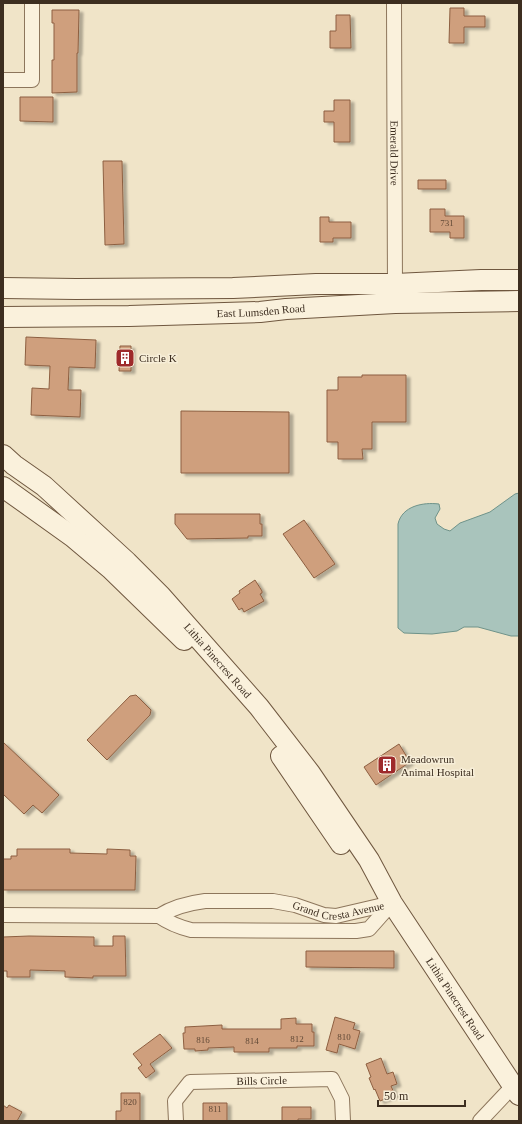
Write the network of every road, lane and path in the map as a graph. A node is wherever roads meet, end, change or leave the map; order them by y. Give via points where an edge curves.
1 (32, 3) edge
2 (394, 3) edge
3 (3, 80) edge
4 (519, 280) edge
5 (3, 288) edge
6 (233, 288) junction
7 (395, 294) junction
8 (519, 301) edge
9 (3, 316) edge
10 (115, 316) junction
11 (3, 455) edge
12 (3, 487) edge
13 (284, 760) junction
14 (310, 773) junction
15 (392, 903) junction
16 (3, 915) edge
17 (159, 916) junction
18 (516, 1090) edge
19 (176, 1121) edge
20 (343, 1121) edge
21 (480, 1121) edge

1 - 3 street via 32,80
2 - 7 street, Emerald Drive
4 - 7 main road, East Lumsden Road via 480,280
5 - 6 main road, East Lumsden Road
6 - 7 main road, East Lumsden Road via 316,284
6 - 10 main road via 211,301 202,303 117,307
7 - 8 main road, East Lumsden Road
7 - 10 main road, East Lumsden Road via 260,312
9 - 10 main road, East Lumsden Road
11 - 14 main road, Lithia Pinecrest Road via 44,486 148,582 259,707
12 - 13 main road, Lithia Pinecrest Road via 73,537 147,603 219,678
13 - 14 main road via 296,772
13 - 15 main road, Lithia Pinecrest Road via 358,867
14 - 15 main road, Lithia Pinecrest Road via 369,860
15 - 17 street, Grand Cresta Avenue via 336,916 274,901 205,901 169,910
15 - 17 street, Grand Cresta Avenue via 369,929 356,931 191,930 178,927
15 - 18 main road, Lithia Pinecrest Road
16 - 17 street, Grand Cresta Avenue
18 - 21 street
19 - 20 street, Bills Circle via 175,1101 190,1082 332,1078 342,1099

